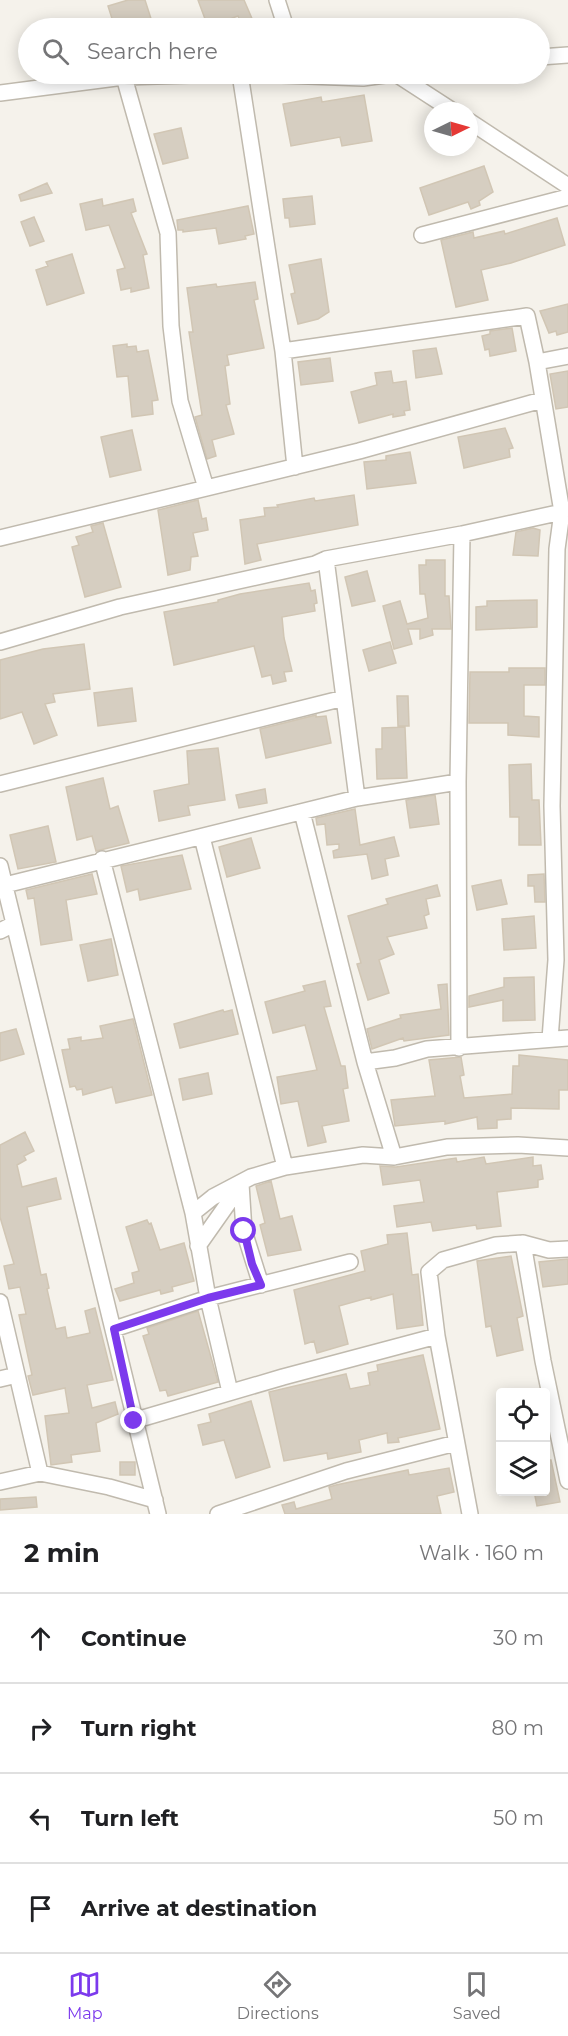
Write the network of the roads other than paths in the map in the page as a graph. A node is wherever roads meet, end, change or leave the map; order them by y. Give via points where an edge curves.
1 (277, 0) edge
2 (283, 18) edge
3 (568, 55) edge
4 (550, 56) edge
5 (70, 84) edge
6 (126, 84) edge
7 (242, 84) edge
8 (410, 84) edge
9 (0, 93) edge
10 (439, 102) edge
11 (478, 127) edge
12 (568, 186) edge
13 (568, 197) edge
14 (422, 235) dead end
15 (283, 351) junction
16 (568, 356) edge
17 (537, 363) junction
18 (542, 400) junction
19 (294, 467) junction
20 (206, 488) junction
21 (562, 512) junction
22 (462, 534) junction
23 (0, 537) edge
24 (326, 559) junction
25 (0, 642) edge
26 (344, 698) junction
27 (458, 782) junction
28 (0, 784) edge
29 (357, 798) junction
30 (302, 812) junction
31 (202, 837) junction
32 (102, 859) junction
33 (0, 866) edge
34 (5, 885) junction
35 (7, 928) edge
36 (568, 1038) edge
37 (550, 1040) junction
38 (459, 1048) junction
39 (365, 1062) junction
40 (568, 1148) edge
41 (394, 1156) junction
42 (285, 1167) junction
43 (242, 1184) junction
44 (193, 1214) junction
45 (523, 1243) junction
46 (198, 1246) junction
47 (568, 1249) edge
48 (350, 1262) dead end
49 (261, 1285) junction
50 (208, 1298) junction
51 (0, 1302) edge
52 (114, 1329) junction
53 (437, 1336) junction
54 (17, 1375) junction
55 (0, 1379) edge
56 (230, 1392) junction
57 (134, 1421) junction
58 (456, 1443) junction
59 (40, 1473) junction
60 (568, 1481) edge
61 (0, 1482) edge
62 (157, 1507) edge
63 (218, 1514) edge
64 (470, 1514) edge

1 - 2 street
3 - 4 street
5 - 9 street
6 - 20 street via 168,233 171,326 180,401
7 - 15 street
8 - 10 street
11 - 12 street
13 - 14 street
15 - 17 street via 526,316
15 - 19 street
16 - 17 street
17 - 18 street
18 - 19 street
18 - 21 street
19 - 20 street
20 - 23 street
21 - 22 street
21 - 37 street via 557,549 553,794 556,960
22 - 24 street
22 - 27 street
24 - 25 street via 120,607
24 - 26 street
26 - 28 street
26 - 29 street
27 - 29 street
27 - 38 street
29 - 30 street
30 - 31 street
30 - 39 street
31 - 32 street
31 - 42 street
32 - 34 street
32 - 44 street
33 - 34 street
34 - 35 street
35 - 52 street
36 - 37 street
37 - 38 street
38 - 39 street via 427,1049
39 - 41 street
40 - 41 street via 447,1147
41 - 42 street via 363,1155
42 - 43 street
43 - 44 street via 213,1197
43 - 46 street
43 - 49 street via 244,1231
44 - 46 street
45 - 47 street via 549,1250
45 - 53 street via 496,1245 443,1260 429,1272
45 - 60 street
46 - 50 street
48 - 49 street
49 - 50 street
50 - 52 street
50 - 56 street
51 - 54 street
52 - 57 street
53 - 56 street
53 - 58 street
54 - 55 street
54 - 59 street
56 - 57 street
57 - 62 street
58 - 63 street via 346,1471
58 - 64 street
59 - 61 street
59 - 62 street via 109,1487

